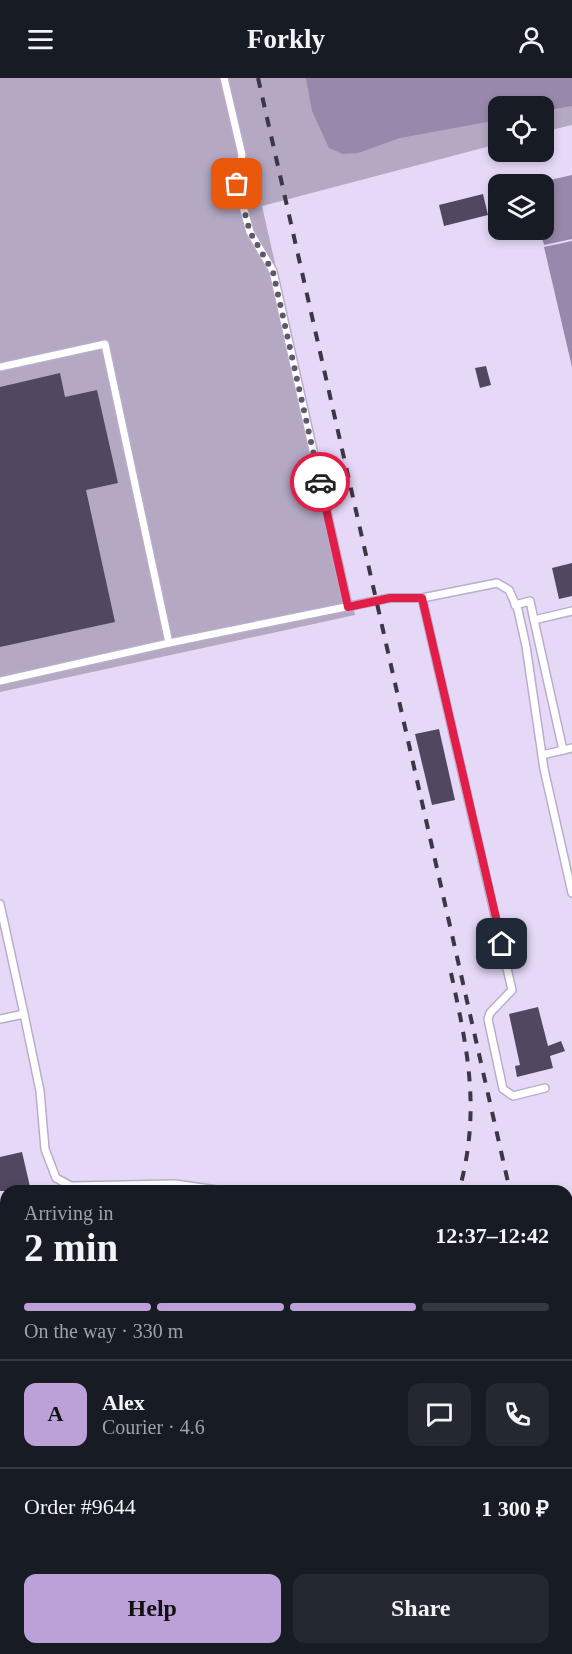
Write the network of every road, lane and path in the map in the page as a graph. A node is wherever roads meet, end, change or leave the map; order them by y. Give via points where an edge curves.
1 (224, 78) edge
2 (0, 367) edge
3 (422, 598) junction
4 (515, 605) junction
5 (348, 607) junction
6 (572, 611) edge
7 (534, 620) junction
8 (169, 643) junction
9 (0, 681) edge
10 (572, 748) edge
11 (563, 750) junction
12 (542, 755) junction
13 (572, 893) edge
14 (0, 904) edge
15 (24, 1014) junction
16 (0, 1019) edge
17 (545, 1088) dead end
18 (68, 1185) edge
19 (122, 1185) edge
20 (182, 1185) edge

1 - 5 lane via 242,155 237,176 241,199 253,239 273,272
2 - 8 lane via 105,344
3 - 4 lane via 497,582 509,590
3 - 5 lane via 390,598
3 - 17 lane via 512,990 488,1019 503,1089 513,1096
4 - 7 lane via 530,602
4 - 12 lane via 526,646
5 - 8 lane
6 - 7 lane
7 - 11 lane
8 - 9 lane
10 - 11 lane
11 - 12 lane
12 - 13 lane
14 - 15 lane
15 - 16 lane
15 - 18 lane via 45,1149 56,1178
19 - 20 lane

